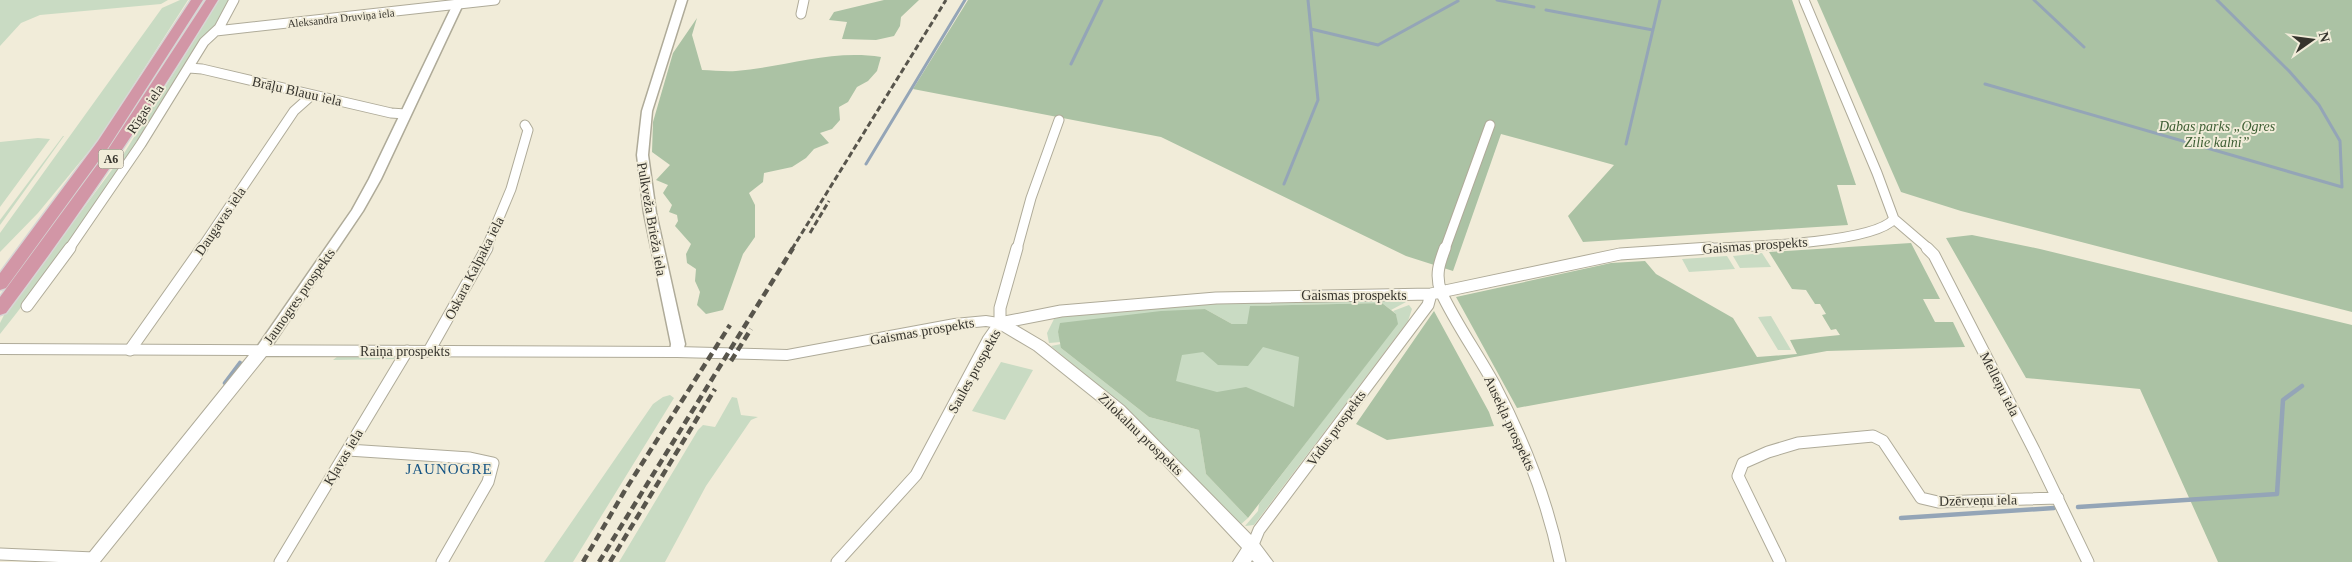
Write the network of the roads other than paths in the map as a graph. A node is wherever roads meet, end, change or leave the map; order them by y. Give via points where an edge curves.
1 (197, 0) edge
2 (212, 0) edge
3 (234, 0) edge
4 (495, 0) edge
5 (682, 0) edge
6 (804, 0) edge
7 (1804, 0) edge
8 (459, 2) edge
9 (802, 14) dead end
10 (216, 31) junction
11 (189, 68) junction
12 (312, 95) junction
13 (405, 114) junction
14 (1059, 120) dead end
15 (525, 125) dead end
16 (1490, 125) dead end
17 (1894, 219) junction
18 (0, 284) edge
19 (1435, 293) junction
20 (26, 306) dead end
21 (0, 309) edge
22 (1000, 323) junction
23 (0, 350) edge
24 (130, 350) junction
25 (262, 350) junction
26 (406, 351) junction
27 (429, 351) junction
28 (810, 351) joint
29 (677, 352) junction
30 (348, 450) junction
31 (2058, 498) junction
32 (1252, 547) junction
33 (0, 554) edge
34 (92, 560) edge
35 (280, 562) edge
36 (442, 562) edge
37 (837, 562) edge
38 (1241, 562) edge
39 (1265, 562) edge
40 (1560, 562) edge
41 (1780, 562) edge
42 (2088, 562) edge

1 - 18 highway, Rīgas iela / A6 via 138,95
2 - 21 highway, Rīgas iela / A6 via 112,158
3 - 10 street, Rīgas iela
4 - 8 street, Aleksandra Druviņa iela
5 - 29 street, Pulkveža Brieža iela via 647,110 641,160
6 - 9 street
7 - 17 street
8 - 10 street, Aleksandra Druviņa iela
8 - 13 street, Jaunogres prospekts
10 - 11 street, Rīgas iela via 204,42
11 - 12 street, Brāļu Blauu iela via 202,68
11 - 20 street, Rīgas iela via 126,168
12 - 13 street, Brāļu Blauu iela
12 - 24 street, Daugavas iela via 294,111
13 - 25 street, Jaunogres prospekts via 357,210
14 - 22 street, Saules prospekts via 1030,198 1000,308
15 - 27 street, Oskara Kalpaka iela via 528,130 499,219 475,271
16 - 19 street via 1438,266
17 - 19 street, Gaismas prospekts via 1888,226 1866,234 1815,241 1620,254
17 - 31 street, Melleņu iela via 1934,255
19 - 22 street, Gaismas prospekts via 1179,300 1060,311
19 - 32 street, Vidus prospekts via 1258,530
19 - 40 street, Ausekļa prospekts via 1468,338 1513,423 1555,529
22 - 28 main road, Gaismas prospekts via 954,324
22 - 32 main road, Zilokalnu prospekts via 1042,348 1119,410
22 - 37 street, Saules prospekts via 916,475
23 - 24 main road, Raiņa prospekts
24 - 25 main road, Raiņa prospekts
25 - 26 main road, Raiņa prospekts
25 - 34 main road, Jaunogres prospekts
26 - 27 main road, Raiņa prospekts
26 - 30 street, Kļavas iela
27 - 29 main road, Raiņa prospekts
28 - 29 main road, Raiņa prospekts via 759,355
30 - 35 street, Kļavas iela
30 - 36 street via 470,458 493,463 488,482
31 - 41 street, Dzērveņu iela via 1938,502 1921,498 1884,441 1873,436 1798,443 1743,463 1738,476
31 - 42 street, Melleņu iela
32 - 38 main road, Vidus prospekts
32 - 39 main road, Zilokalnu prospekts
33 - 34 street

